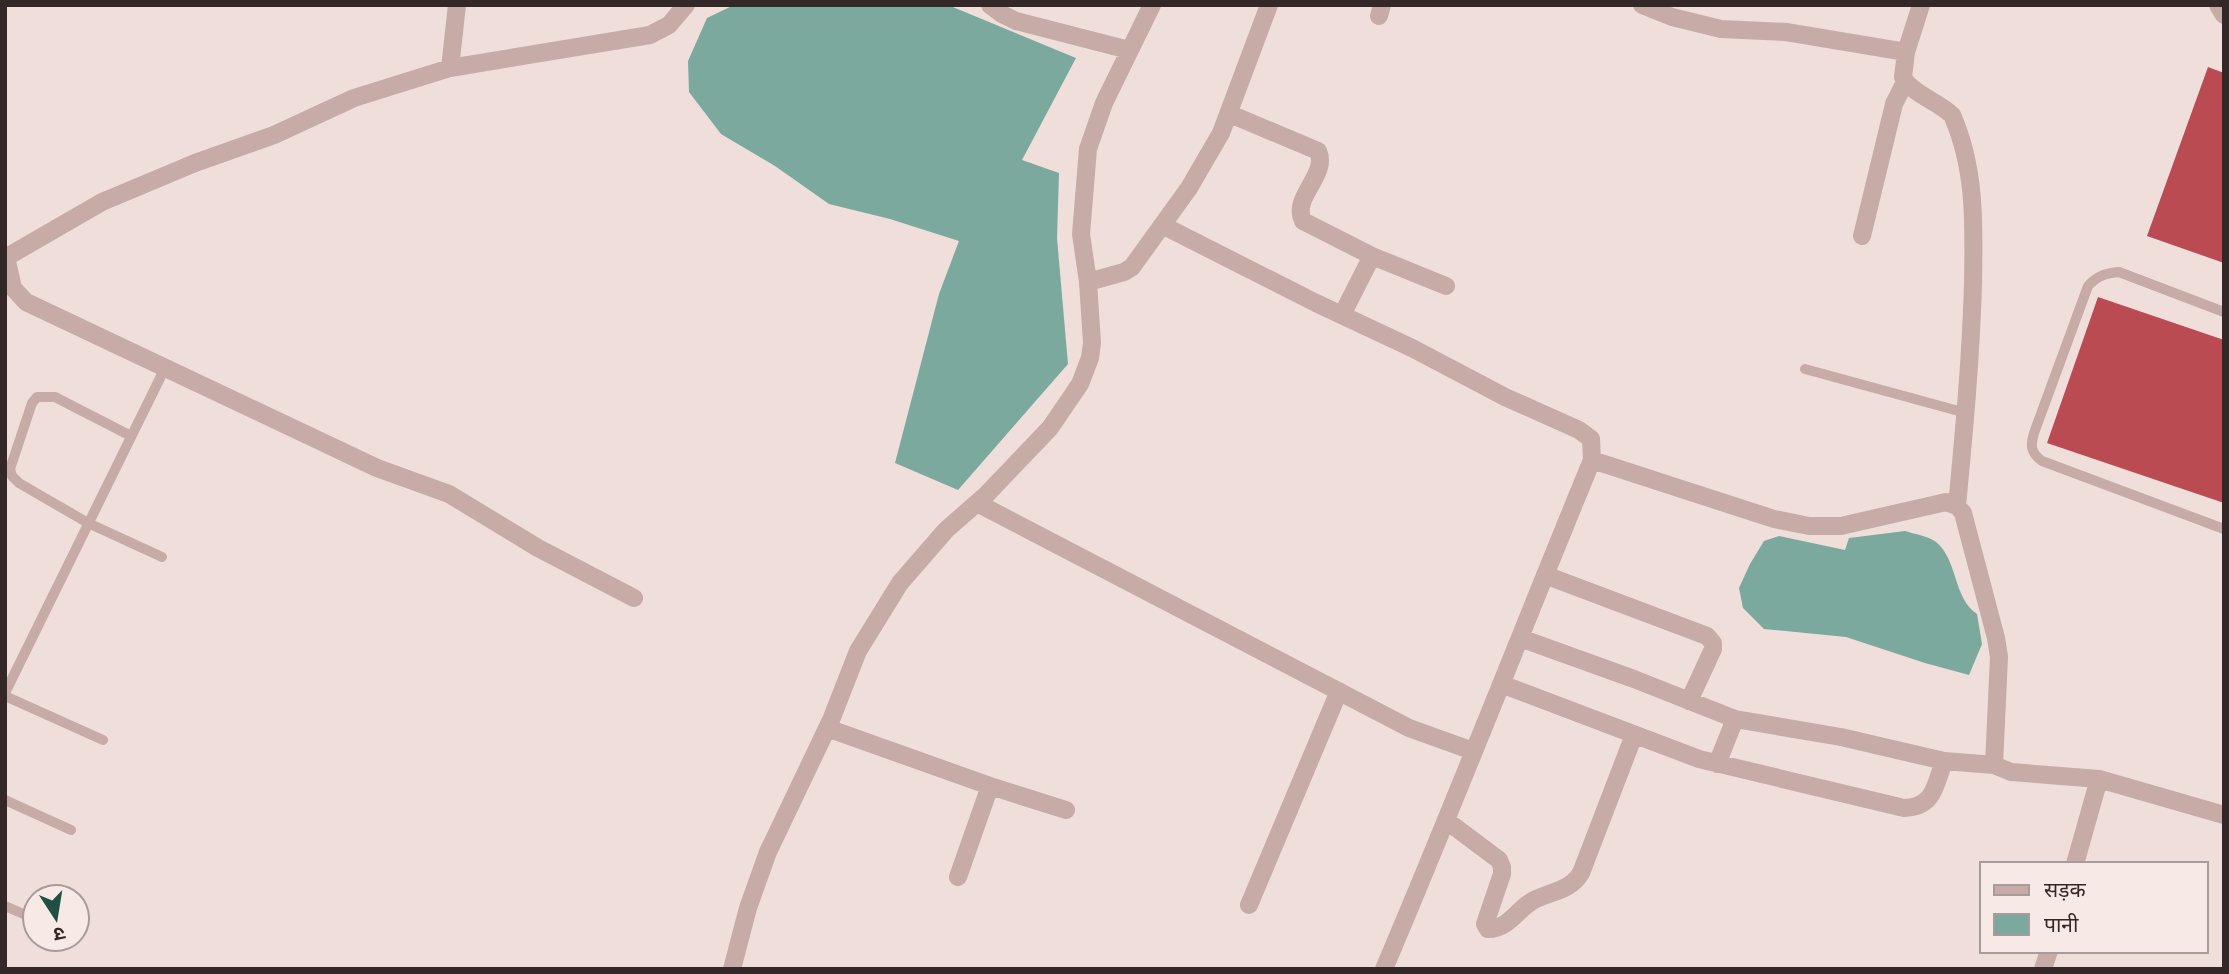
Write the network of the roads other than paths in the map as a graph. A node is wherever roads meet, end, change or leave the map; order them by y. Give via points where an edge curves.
1 (457, 5) edge
2 (667, 5) edge
3 (686, 5) edge
4 (990, 5) edge
5 (1153, 5) edge
6 (1269, 5) edge
7 (1642, 5) edge
8 (1921, 5) edge
9 (2218, 5) edge
10 (2224, 15) edge
11 (662, 31) junction
12 (1129, 50) junction
13 (1906, 52) junction
14 (450, 68) junction
15 (1905, 82) junction
16 (1230, 114) junction
17 (1162, 225) junction
18 (1862, 236) dead end
19 (1372, 256) junction
20 (6, 258) edge
21 (1088, 282) junction
22 (1446, 286) dead end
23 (2224, 312) edge
24 (1342, 315) junction
25 (164, 368) junction
26 (1805, 369) dead end
27 (1966, 413) junction
28 (131, 436) junction
29 (1591, 460) junction
30 (977, 503) junction
31 (1957, 506) junction
32 (88, 523) junction
33 (2224, 528) edge
34 (162, 557) dead end
35 (1545, 575) junction
36 (634, 598) dead end
37 (1520, 638) junction
38 (1501, 684) junction
39 (1339, 691) junction
40 (5, 694) edge
41 (1689, 701) junction
42 (1735, 719) junction
43 (827, 728) junction
44 (1634, 734) junction
45 (103, 740) dead end
46 (1473, 751) junction
47 (1944, 761) junction
48 (1717, 764) junction
49 (1994, 765) junction
50 (2099, 779) junction
51 (990, 786) junction
52 (5, 800) edge
53 (1066, 810) dead end
54 (2224, 815) edge
55 (1447, 821) junction
56 (71, 831) dead end
57 (2076, 862) edge
58 (958, 877) dead end
59 (1249, 905) dead end
60 (732, 969) edge
61 (1384, 969) edge

1 - 14 street
2 - 11 street
3 - 11 street
4 - 12 street via 1016,21
5 - 12 street
6 - 16 street
7 - 13 street via 1721,29 1786,32
8 - 13 street
9 - 10 street
11 - 14 street
12 - 21 street via 1104,103 1085,164 1081,234
13 - 15 street
14 - 20 street via 335,105 274,135 114,197
15 - 18 street via 1894,104
15 - 27 street via 1952,115 1971,181 1975,228
16 - 17 street via 1189,188
16 - 19 street via 1318,151 1320,166 1301,207 1303,221
17 - 21 street via 1132,267
17 - 24 street
19 - 22 street
19 - 24 street
20 - 25 street via 13,288 26,302
21 - 30 street via 1092,344 1080,384 1050,428
23 - 33 lane via 2119,272 2093,280 2031,448 2042,461
24 - 29 street via 1579,430 1591,439
25 - 28 lane
25 - 36 street via 377,468 449,494
26 - 27 lane
27 - 31 street
28 - 32 lane
28 - 32 lane via 55,397 37,397 32,403 11,461 12,477
29 - 31 street via 1809,526 1841,526 1946,502
29 - 35 street
30 - 39 street
30 - 43 street via 946,530 900,583 858,651
31 - 49 street via 1963,513 1996,638 1999,672
32 - 34 lane
32 - 40 lane
35 - 37 street
35 - 41 street via 1707,636 1713,649
37 - 38 street
37 - 41 street
38 - 44 street
38 - 46 street
39 - 46 street via 1409,728
39 - 59 street
40 - 45 lane
41 - 42 street
42 - 47 street
42 - 48 street
43 - 51 street
43 - 60 street via 768,852
44 - 48 street
44 - 55 street via 1574,884 1535,899 1506,924 1495,929 1485,924 1502,874 1499,860
46 - 55 street
47 - 48 street via 1930,797 1916,808
47 - 49 street
49 - 50 street via 2011,772
50 - 54 street
50 - 57 street
51 - 53 street
51 - 58 street
52 - 56 lane
55 - 61 street

